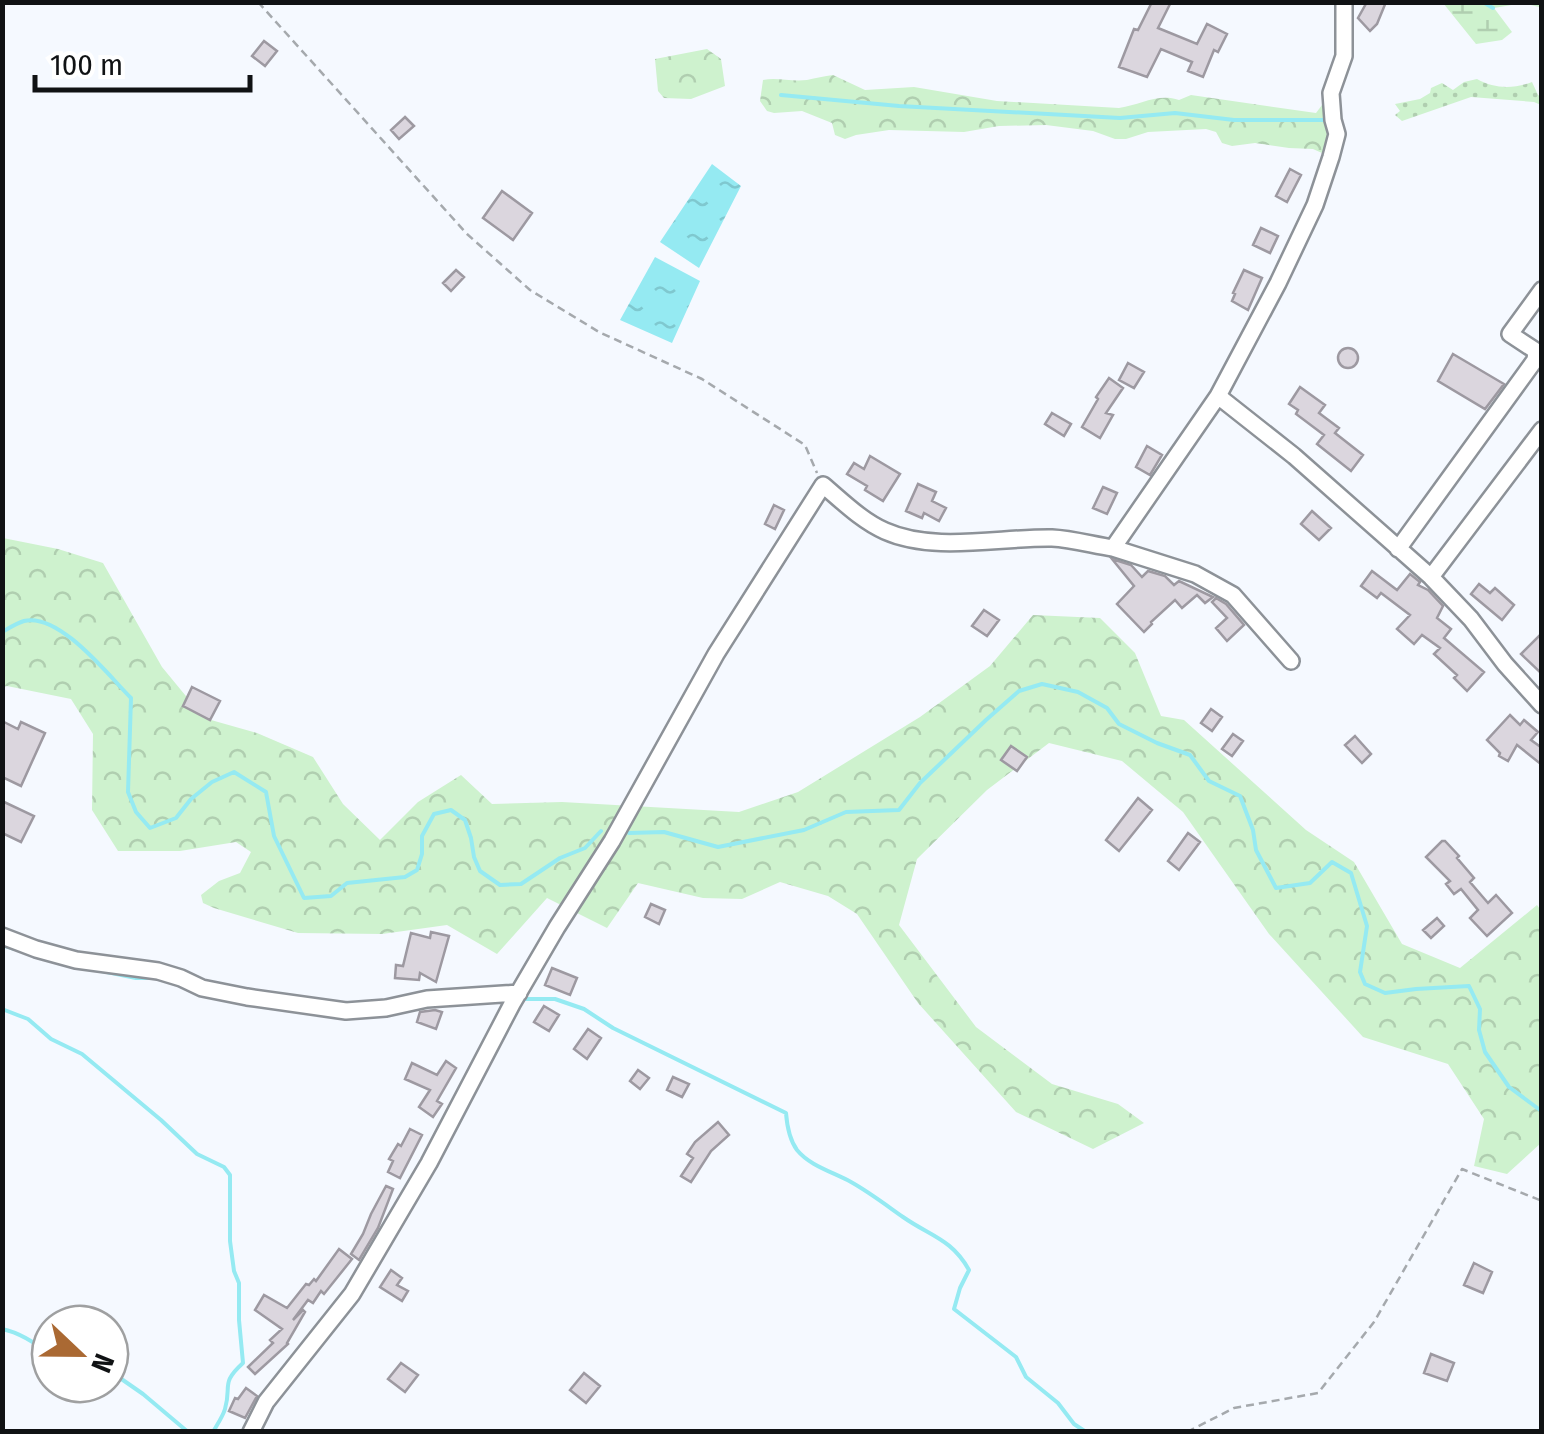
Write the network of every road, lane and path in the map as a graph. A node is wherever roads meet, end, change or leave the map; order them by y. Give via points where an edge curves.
1 (258, 2) edge
2 (1344, 2) edge
3 (1542, 290) edge
4 (1538, 358) edge
5 (1218, 396) junction
6 (1542, 430) edge
7 (823, 485) junction
8 (1113, 548) junction
9 (1398, 549) junction
10 (1431, 577) junction
11 (1291, 661) dead end
12 (1539, 697) edge
13 (2, 936) edge
14 (519, 993) junction
15 (1542, 1201) edge
16 (251, 1432) edge
17 (1188, 1432) edge

1 - 7 path via 467,234 530,290 599,332 702,379 805,445
2 - 5 street via 1344,56 1331,92 1337,134 1331,157 1278,283
3 - 4 street via 1510,334
4 - 9 street
5 - 8 street
5 - 9 street
6 - 10 street
7 - 8 street via 884,531 918,541 1056,538
7 - 14 street via 732,627
8 - 11 street via 1233,594
9 - 10 street
10 - 12 street
13 - 14 street via 76,960 158,971 202,988 346,1010
14 - 16 street via 352,1294 266,1402
15 - 17 path via 1462,1168 1374,1322 1318,1392 1234,1408

